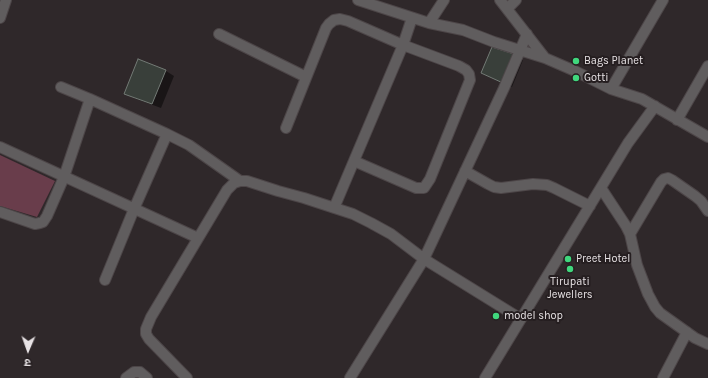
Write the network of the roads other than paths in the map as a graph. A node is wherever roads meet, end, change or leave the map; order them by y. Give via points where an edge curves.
1 (6, 0) edge
2 (358, 0) edge
3 (444, 0) edge
4 (500, 0) edge
5 (516, 0) edge
6 (663, 0) edge
7 (507, 9) junction
8 (0, 18) edge
9 (412, 18) junction
10 (429, 23) junction
11 (219, 34) dead end
12 (527, 34) junction
13 (403, 45) junction
14 (520, 50) junction
15 (545, 58) junction
16 (708, 66) edge
17 (306, 77) junction
18 (61, 87) dead end
19 (611, 89) junction
20 (90, 99) junction
21 (655, 106) junction
22 (677, 120) junction
23 (286, 128) dead end
24 (168, 134) junction
25 (708, 137) edge
26 (0, 148) edge
27 (354, 161) junction
28 (465, 171) junction
29 (64, 177) junction
30 (240, 181) junction
31 (601, 188) junction
32 (590, 206) junction
33 (334, 208) junction
34 (134, 209) junction
35 (708, 211) edge
36 (0, 212) edge
37 (630, 234) junction
38 (198, 238) junction
39 (424, 258) junction
40 (105, 280) dead end
41 (521, 319) junction
42 (687, 332) junction
43 (708, 344) edge
44 (126, 378) edge
45 (147, 378) edge
46 (187, 378) edge
47 (350, 378) edge
48 (485, 378) edge
49 (663, 378) edge

1 - 8 street
2 - 9 street
3 - 10 street
4 - 7 street
5 - 7 street
6 - 19 street
7 - 12 street
9 - 10 street
9 - 13 street
10 - 14 street via 463,30
11 - 17 street
12 - 14 street
12 - 15 street
13 - 17 street via 348,21 334,20 326,28
13 - 27 street
13 - 27 street via 459,66 469,74 470,80 430,179 424,188 416,188
14 - 15 street
14 - 28 street
15 - 19 street
16 - 22 street
17 - 23 street
18 - 20 street
19 - 21 street
20 - 24 street
20 - 29 street
21 - 22 street
21 - 31 street via 628,143
22 - 25 street
24 - 30 street via 197,150
24 - 34 street
26 - 29 street
27 - 33 street
28 - 32 street via 494,187 533,184 547,186
28 - 39 street
29 - 34 street
29 - 36 street via 47,216 40,224
30 - 33 street
30 - 38 street via 227,190
31 - 32 street
31 - 37 street
32 - 41 street
33 - 39 street via 353,214 391,234
34 - 38 street
34 - 40 street
35 - 37 street via 695,196 672,180 664,179
37 - 42 street via 637,265 655,307
38 - 46 street via 146,329 149,339
39 - 41 street
39 - 47 street
41 - 48 street
42 - 43 street
42 - 49 street
44 - 45 street via 134,372 140,372

